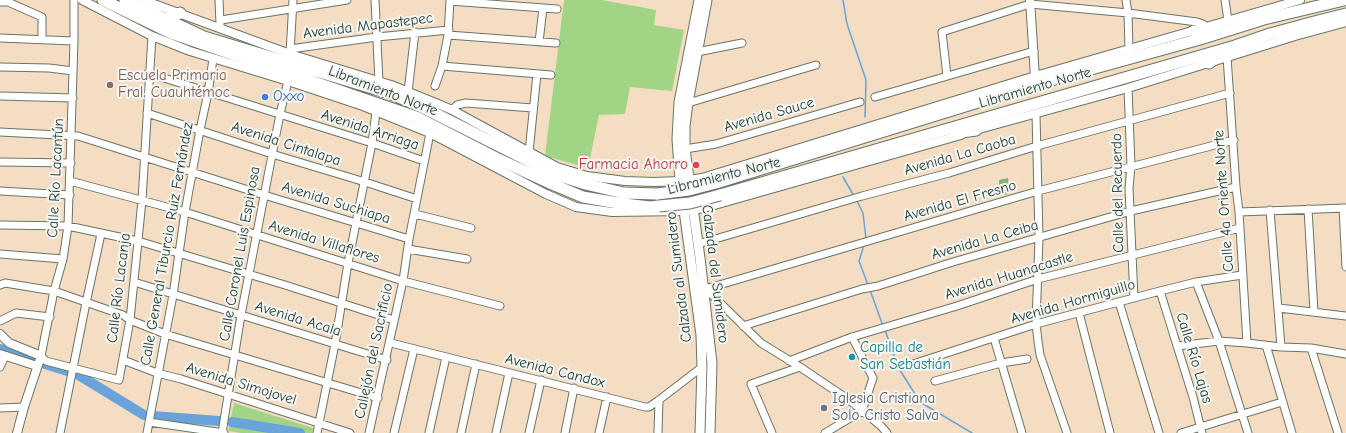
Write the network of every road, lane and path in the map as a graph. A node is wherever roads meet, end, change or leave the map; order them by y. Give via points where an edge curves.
1 (74, 0) edge
2 (82, 0) edge
3 (103, 0) edge
4 (126, 0) edge
5 (143, 0) edge
6 (219, 0) edge
7 (292, 0) edge
8 (347, 0) edge
9 (375, 0) edge
10 (450, 0) edge
11 (699, 0) edge
12 (707, 0) edge
13 (1126, 0) edge
14 (1225, 0) edge
15 (1300, 0) edge
16 (1344, 0) edge
17 (0, 2) edge
18 (1030, 2) edge
19 (543, 8) junction
20 (293, 9) junction
21 (557, 9) dead end
22 (180, 13) junction
23 (1128, 13) junction
24 (1346, 14) edge
25 (166, 19) junction
26 (221, 20) junction
27 (1346, 22) edge
28 (1228, 26) junction
29 (1206, 27) junction
30 (220, 29) junction
31 (1194, 31) junction
32 (415, 32) junction
33 (448, 32) junction
34 (152, 36) junction
35 (378, 37) junction
36 (0, 38) edge
37 (42, 40) junction
38 (74, 42) junction
39 (539, 42) junction
40 (556, 43) dead end
41 (742, 43) dead end
42 (1235, 46) junction
43 (1129, 50) junction
44 (1034, 51) junction
45 (290, 52) junction
46 (697, 52) junction
47 (1227, 57) junction
48 (213, 59) junction
49 (1209, 63) junction
50 (325, 65) junction
51 (816, 65) dead end
52 (442, 66) junction
53 (0, 67) edge
54 (73, 70) junction
55 (148, 73) junction
56 (537, 74) junction
57 (551, 75) dead end
58 (335, 76) junction
59 (947, 76) junction
60 (1035, 77) junction
61 (288, 81) junction
62 (379, 82) junction
63 (435, 86) dead end
64 (304, 87) junction
65 (1128, 88) junction
66 (337, 89) junction
67 (408, 92) junction
68 (208, 93) junction
69 (1230, 93) junction
70 (0, 96) edge
71 (875, 97) dead end
72 (73, 98) junction
73 (860, 102) dead end
74 (688, 103) junction
75 (533, 108) junction
76 (452, 110) junction
77 (926, 110) junction
78 (376, 112) junction
79 (147, 113) junction
80 (280, 114) junction
81 (1036, 114) junction
82 (1129, 121) junction
83 (906, 124) junction
84 (200, 130) junction
85 (976, 130) junction
86 (0, 132) edge
87 (430, 133) junction
88 (72, 135) junction
89 (913, 139) junction
90 (1234, 140) junction
91 (372, 143) junction
92 (1036, 146) junction
93 (685, 149) junction
94 (529, 152) junction
95 (272, 154) junction
96 (144, 157) junction
97 (424, 161) junction
98 (0, 162) edge
99 (70, 163) junction
100 (1131, 166) junction
101 (192, 172) junction
102 (719, 172) junction
103 (70, 181) junction
104 (685, 181) junction
105 (365, 182) junction
106 (654, 182) junction
107 (1236, 187) junction
108 (0, 191) edge
109 (1038, 191) junction
110 (70, 195) junction
111 (264, 195) junction
112 (725, 198) junction
113 (142, 200) junction
114 (417, 200) junction
115 (1344, 208) edge
116 (1308, 209) junction
117 (689, 210) junction
118 (1270, 210) junction
119 (1131, 211) junction
120 (185, 212) junction
121 (646, 212) junction
122 (1239, 212) junction
123 (415, 214) junction
124 (356, 223) junction
125 (0, 225) edge
126 (68, 226) junction
127 (471, 228) dead end
128 (1240, 228) junction
129 (102, 234) junction
130 (257, 235) junction
131 (1039, 238) junction
132 (409, 239) junction
133 (138, 241) junction
134 (698, 244) junction
135 (408, 249) junction
136 (0, 254) edge
137 (178, 254) junction
138 (1132, 255) junction
139 (63, 259) junction
140 (467, 259) dead end
141 (348, 263) junction
142 (1346, 267) edge
143 (1242, 274) junction
144 (249, 275) junction
145 (1038, 280) junction
146 (403, 281) junction
147 (134, 282) junction
148 (1196, 282) junction
149 (0, 285) edge
150 (699, 288) junction
151 (1160, 291) junction
152 (54, 292) junction
153 (173, 294) junction
154 (1134, 298) junction
155 (1119, 302) junction
156 (86, 303) junction
157 (341, 304) junction
158 (500, 306) dead end
159 (1279, 308) junction
160 (1314, 312) junction
161 (1079, 313) junction
162 (241, 315) junction
163 (1346, 316) edge
164 (50, 317) junction
165 (130, 320) junction
166 (394, 320) junction
167 (0, 321) edge
168 (1036, 324) junction
169 (743, 326) junction
170 (0, 334) edge
171 (166, 334) junction
172 (852, 337) junction
173 (994, 338) junction
174 (1219, 341) junction
175 (390, 343) junction
176 (1247, 343) junction
177 (334, 344) junction
178 (1266, 345) junction
179 (1177, 346) junction
180 (1281, 347) junction
181 (1310, 348) junction
182 (414, 349) junction
183 (2, 354) edge
184 (1346, 354) edge
185 (235, 356) junction
186 (446, 357) junction
187 (44, 358) junction
188 (1027, 359) dead end
189 (123, 360) junction
190 (386, 360) junction
191 (789, 361) junction
192 (1001, 363) junction
193 (476, 364) junction
194 (913, 364) dead end
195 (37, 366) junction
196 (0, 367) edge
197 (702, 367) junction
198 (800, 367) junction
199 (72, 372) junction
200 (157, 373) junction
201 (509, 373) junction
202 (541, 380) junction
203 (935, 381) dead end
204 (327, 383) junction
205 (574, 388) junction
206 (228, 394) junction
207 (607, 397) junction
208 (378, 398) junction
209 (659, 400) junction
210 (1282, 402) junction
211 (24, 407) junction
212 (0, 408) edge
213 (862, 411) junction
214 (1242, 414) junction
215 (148, 422) junction
216 (318, 428) edge
217 (1201, 430) edge
218 (17, 433) edge
219 (60, 433) edge
220 (147, 433) edge
221 (223, 433) edge
222 (350, 433) edge
223 (369, 433) edge
224 (394, 433) edge
225 (429, 433) edge
226 (461, 433) edge
227 (496, 433) edge
228 (529, 433) edge
229 (565, 433) edge
230 (599, 433) edge
231 (658, 433) edge
232 (700, 433) edge
233 (710, 433) edge
234 (772, 433) edge
235 (825, 433) edge
236 (887, 433) edge
237 (1022, 433) edge
238 (1067, 433) edge
239 (1110, 433) edge
240 (1159, 433) edge
241 (1180, 433) edge
242 (1248, 433) edge
243 (1292, 433) edge
244 (1338, 433) edge

1 - 38 street, Calle Río Lacantún
2 - 34 street
3 - 66 highway, Libramiento Norte via 171,33
4 - 25 highway, Libramiento Norte
5 - 22 street, Libramiento Norte
6 - 26 street
7 - 20 street
8 - 20 street
9 - 35 street
10 - 19 street
10 - 33 street
11 - 104 main road, Calzada al Sumidero via 679,102 677,144
12 - 46 main road
13 - 23 street
14 - 28 street
15 - 28 street, Libramiento Norte
16 - 28 highway, Libramiento Norte
17 - 37 street via 8,2 42,17
18 - 23 street
18 - 44 street
18 - 59 street via 942,32
19 - 21 street
19 - 39 street
20 - 26 street
20 - 45 street
22 - 25 highway
22 - 30 street, Libramiento Norte
23 - 29 street via 1197,22
23 - 43 street
24 - 42 highway, Libramiento Norte
25 - 58 highway, Libramiento Norte via 204,36
26 - 30 street
27 - 47 street
28 - 29 street, Libramiento Norte
28 - 31 highway
28 - 83 highway, Libramiento Norte
29 - 31 street, Libramiento Norte
30 - 45 street, Libramiento Norte
31 - 43 street, Libramiento Norte
32 - 33 street, Avenida Mapastepec
32 - 35 street, Avenida Mapastepec
32 - 67 street
33 - 39 street, Avenida Mapastepec
33 - 52 street
34 - 48 street
34 - 55 street, Calle Río Lacanja
35 - 45 street, Avenida Mapastepec
35 - 62 street
36 - 37 street
37 - 38 street
38 - 54 street, Calle Río Lacantún
39 - 40 street, Avenida Mapastepec
41 - 46 street
42 - 49 highway
42 - 89 highway, Libramiento Norte
43 - 60 street, Libramiento Norte
44 - 59 street
44 - 60 street
45 - 50 street, Libramiento Norte
46 - 74 main road
47 - 49 street
47 - 69 street, Calle 4a Oriente Norte
48 - 61 street
48 - 68 street, Calle General Tiburcio Ruiz Fernández
49 - 65 street
50 - 58 highway
50 - 62 street, Libramiento Norte
51 - 74 street
52 - 56 street
52 - 63 street
53 - 54 street
54 - 72 street, Calle Río Lacantún
55 - 68 street, Avenida Arriaga
55 - 79 street, Calle Río Lacanja
56 - 57 street
56 - 75 street
58 - 83 highway, Libramiento Norte, bridge via 389,93 422,107 555,174 585,184 624,192 658,194 689,190
59 - 71 street
60 - 77 street, Libramiento Norte
61 - 64 street
61 - 80 street, Calle Coronel Luis Espinosa
62 - 67 street, Libramiento Norte
64 - 66 highway
64 - 78 street
65 - 81 street
65 - 82 street, Calle del Recuerdo
66 - 112 highway, Libramiento Norte, bridge via 416,117 496,158 583,197 650,207
67 - 76 street, Libramiento Norte
68 - 80 street, Avenida Arriaga
68 - 84 street, Calle General Tiburcio Ruiz Fernández
69 - 82 street, Avenida La Caoba
69 - 90 street, Calle 4a Oriente Norte
70 - 72 street
72 - 88 street, Calle Río Lacantún
73 - 93 street, Avenida Sauce via 716,144
74 - 93 main road
75 - 76 street via 466,103
75 - 94 street
76 - 94 street, Libramiento Norte
77 - 83 highway
77 - 102 street, Libramiento Norte
78 - 87 street
78 - 91 street
79 - 84 street, Avenida Cintalapa
79 - 96 street, Calle Río Lacanja
80 - 91 street, Avenida Arriaga
80 - 95 street, Calle Coronel Luis Espinosa
81 - 85 street
81 - 92 street
82 - 92 street, Avenida La Caoba
82 - 100 street, Calle del Recuerdo
84 - 95 street, Avenida Cintalapa
84 - 101 street, Calle General Tiburcio Ruiz Fernández
85 - 89 highway
85 - 112 street via 947,140
86 - 88 street, Avenida Suchiapa
87 - 97 street, Callejón del Sacrificio
87 - 121 street via 576,207 612,212
88 - 96 street, Avenida Suchiapa
88 - 99 street, Calle Río Lacantún
89 - 112 highway, Libramiento Norte
90 - 100 street, Avenida El Fresno
90 - 107 street, Calle 4a Oriente Norte
91 - 97 street, Avenida Arriaga
91 - 105 street
92 - 109 street
92 - 134 street, Avenida La Caoba
93 - 104 main road
94 - 106 street, Libramiento Norte via 557,167 588,176
95 - 105 street, Avenida Cintalapa
95 - 111 street, Calle Coronel Luis Espinosa
96 - 101 street, Avenida Suchiapa
96 - 113 street, Calle Río Lacanja
97 - 114 street, Callejón del Sacrificio
98 - 99 street
99 - 103 street, Calle Río Lacantún
100 - 109 street, Avenida El Fresno
100 - 119 street, Calle del Recuerdo
101 - 111 street, Avenida Suchiapa
101 - 120 street, Calle General Tiburcio Ruiz Fernández
102 - 104 street, Libramiento Norte
102 - 112 street via 714,182 715,192 723,200
103 - 110 street, Calle Río Lacantún
103 - 113 street, Avenida Villaflores
104 - 106 street, Libramiento Norte
104 - 117 main road, Calzada al Sumidero
105 - 114 street, Avenida Cintalapa
105 - 124 street
106 - 121 street via 666,190 668,200 664,206
107 - 119 street, Avenida La Ceiba
107 - 122 street, Calle 4a Oriente Norte
108 - 110 street
109 - 131 street
109 - 150 street, Avenida El Fresno via 709,288
110 - 126 street, Calle Río Lacantún
111 - 124 street, Avenida Suchiapa
111 - 130 street, Calle Coronel Luis Espinosa
112 - 117 street
113 - 120 street, Avenida Villaflores
113 - 133 street, Calle Río Lacanja
114 - 123 street, Callejón del Sacrificio
115 - 116 street
115 - 142 street
116 - 118 street
116 - 160 street
117 - 121 street
117 - 134 main road, Calzada del Sumidero
117 - 150 main road, Calzada al Sumidero
118 - 122 street
118 - 159 street
119 - 131 street, Avenida La Ceiba
119 - 138 street, Calle del Recuerdo
120 - 130 street, Avenida Villaflores
120 - 137 street, Calle General Tiburcio Ruiz Fernández
122 - 128 street, Calle 4a Oriente Norte
123 - 127 street
123 - 132 street, Callejón del Sacrificio
124 - 132 street, Avenida Suchiapa
124 - 141 street
125 - 126 street
126 - 129 street
126 - 139 street, Calle Río Lacantún
128 - 138 street, Avenida Huanacastle
128 - 143 street, Calle 4a Oriente Norte
129 - 133 street
129 - 156 street
130 - 141 street, Avenida Villaflores
130 - 144 street, Calle Coronel Luis Espinosa
131 - 145 street
131 - 169 street, Avenida La Ceiba
132 - 135 street, Callejón del Sacrificio
133 - 137 street
133 - 147 street, Calle Río Lacanja
134 - 150 main road, Calzada del Sumidero
135 - 140 street
135 - 146 street, Callejón del Sacrificio
136 - 139 street
137 - 144 street
137 - 153 street, Calle General Tiburcio Ruiz Fernández
138 - 145 street, Avenida Huanacastle
138 - 154 street, Calle del Recuerdo
139 - 152 street, Calle Río Lacantún
141 - 146 street, Avenida Villaflores
141 - 157 street
143 - 148 street, Avenida Hormiguillo
143 - 176 street, Calle 4a Oriente Norte
144 - 157 street
144 - 162 street, Calle Coronel Luis Espinosa
145 - 168 street
145 - 172 street, Avenida Huanacastle
146 - 158 street, Avenida Villaflores
146 - 166 street, Callejón del Sacrificio
147 - 153 street, Avenida Acala
147 - 165 street, Calle Río Lacanja
148 - 151 street, Avenida Hormiguillo
148 - 174 street
149 - 152 street via 5,283
150 - 169 street
150 - 197 main road, Calzada al Sumidero
150 - 233 main road, Calzada del Sumidero via 712,363
151 - 154 street, Avenida Hormiguillo
151 - 179 street, Calle Río Lajas
152 - 156 street
152 - 164 street, Calle Río Lacantún
153 - 162 street, Avenida Acala
153 - 171 street, Calle General Tiburcio Ruiz Fernández
154 - 155 street, Avenida Hormiguillo
155 - 161 street, Avenida Hormiguillo
155 - 240 street
156 - 165 street via 123,315
156 - 199 street
157 - 166 street
157 - 177 street
159 - 160 street
159 - 180 street
160 - 163 street
161 - 168 street, Avenida Hormiguillo
161 - 239 street
162 - 177 street, Avenida Acala
162 - 185 street, Calle Coronel Luis Espinosa
164 - 167 street via 16,313
164 - 187 street, Calle Río Lacantún
165 - 171 street
165 - 189 street, Calle Río Lacanja
166 - 175 street, Callejón del Sacrificio
168 - 173 street, Avenida Hormiguillo
168 - 238 street via 1040,355
169 - 191 street via 761,343
170 - 187 street via 9,343
171 - 185 street
171 - 200 street, Calle General Tiburcio Ruiz Fernández
172 - 191 street, Avenida Huanacastle
172 - 213 street via 873,378
173 - 192 street
173 - 194 street, Avenida Hormiguillo
174 - 176 street
174 - 179 street
174 - 214 street
175 - 182 street, Avenida Candox
175 - 190 street, Callejón del Sacrificio
176 - 178 street
177 - 190 street, Avenida Acala
177 - 204 street
178 - 180 street
178 - 210 street
179 - 217 street, Calle Río Lajas
180 - 181 street
181 - 184 street
181 - 244 street
182 - 186 street, Avenida Candox
182 - 224 street
183 - 195 street
183 - 196 street
185 - 204 street
185 - 206 street, Calle Coronel Luis Espinosa
186 - 193 street, Avenida Candox
186 - 225 street
187 - 195 street
187 - 199 street
188 - 192 street
189 - 199 street, Calle Río Lacanja via 119,380
189 - 200 street, Avenida Simojovel
190 - 208 street, Callejón del Sacrificio
191 - 198 street
192 - 203 street
192 - 237 street
193 - 201 street, Avenida Candox
193 - 226 street
195 - 211 street
197 - 209 street, Avenida Candox
197 - 232 main road, Calzada al Sumidero
198 - 213 street
198 - 234 street via 752,384
199 - 219 street
200 - 206 street, Avenida Simojovel
200 - 215 street, Calle General Tiburcio Ruiz Fernández
201 - 202 street, Avenida Candox
201 - 227 street
202 - 205 street, Avenida Candox
202 - 228 street
204 - 208 street
204 - 216 street
205 - 207 street, Avenida Candox
205 - 229 street
206 - 216 street, Avenida Simojovel
206 - 221 street, Calle Coronel Luis Espinosa
207 - 209 street, Avenida Candox via 645,407
207 - 230 street
208 - 223 street, Callejón del Sacrificio
209 - 231 street
210 - 214 street
210 - 243 street
211 - 212 street
211 - 218 street
213 - 235 street
213 - 236 street
214 - 217 street
214 - 242 street
215 - 220 street, Calle General Tiburcio Ruiz Fernández
215 - 221 street
216 - 222 street, Avenida Simojovel
217 - 241 street

